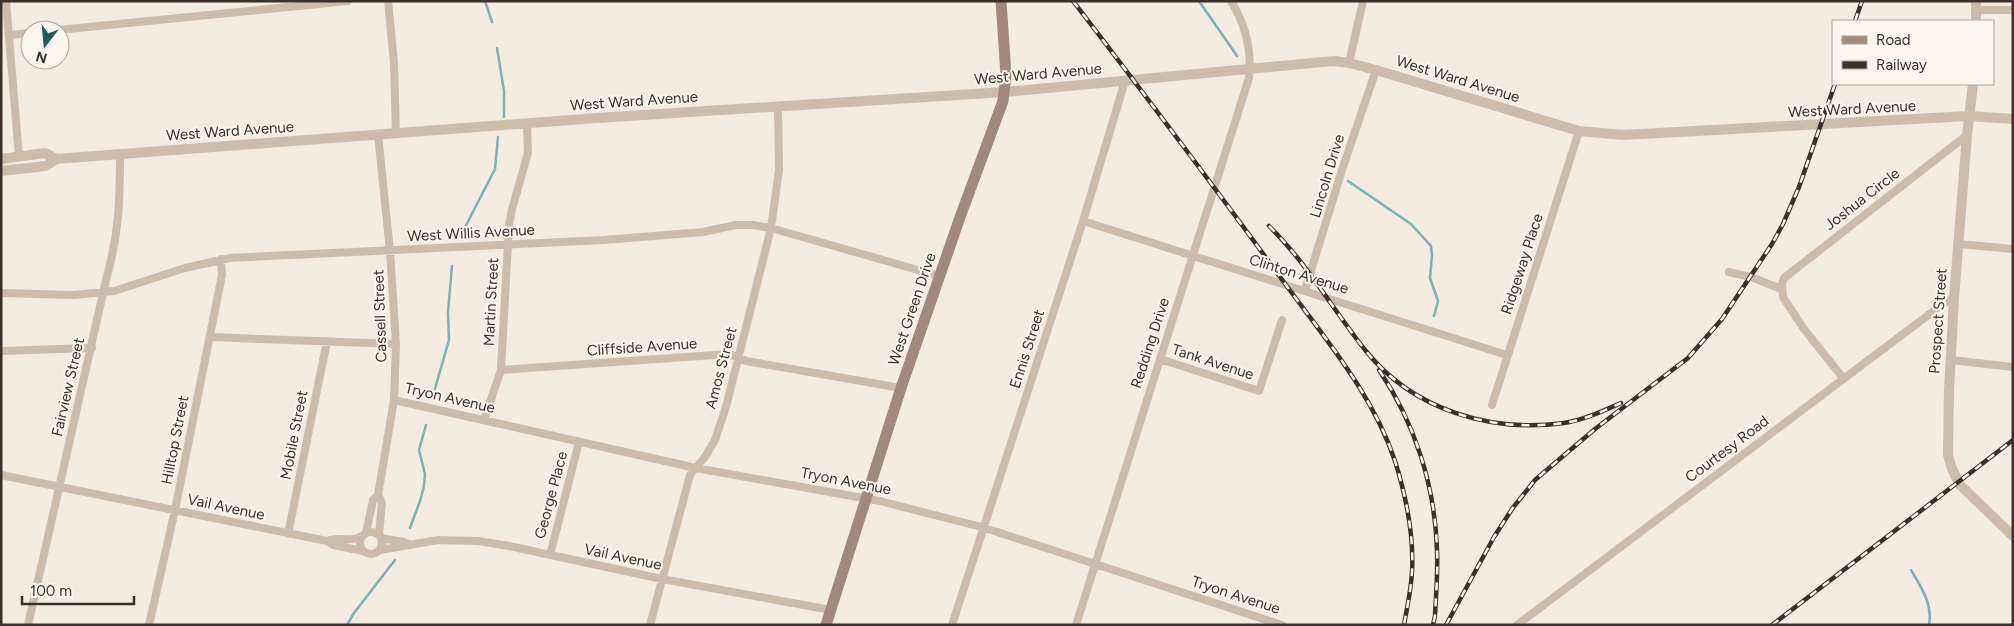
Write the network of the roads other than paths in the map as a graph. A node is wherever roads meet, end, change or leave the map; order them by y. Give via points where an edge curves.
1 (6, 1) edge
2 (348, 1) edge
3 (388, 1) edge
4 (1001, 1) edge
5 (1231, 1) edge
6 (1363, 1) edge
7 (1976, 6) edge
8 (2013, 10) edge
9 (1976, 20) edge
10 (70, 29) edge
11 (20, 34) edge
12 (9, 35) junction
13 (1349, 63) junction
14 (1250, 69) junction
15 (1376, 70) junction
16 (1125, 81) junction
17 (1973, 85) edge
18 (1005, 92) junction
19 (778, 107) junction
20 (1969, 116) junction
21 (2013, 119) edge
22 (527, 124) junction
23 (1579, 131) junction
24 (396, 134) junction
25 (378, 135) junction
26 (1967, 135) junction
27 (120, 154) junction
28 (19, 157) junction
29 (1, 159) edge
30 (56, 160) junction
31 (1, 171) edge
32 (1083, 221) junction
33 (771, 228) junction
34 (1959, 244) junction
35 (508, 245) junction
36 (2013, 249) edge
37 (390, 251) junction
38 (1192, 256) junction
39 (221, 260) junction
40 (1729, 272) dead end
41 (939, 276) junction
42 (1782, 289) junction
43 (1305, 290) junction
44 (103, 292) junction
45 (1, 293) edge
46 (1954, 298) junction
47 (1282, 320) dead end
48 (210, 337) junction
49 (327, 341) junction
50 (396, 344) junction
51 (92, 348) junction
52 (1, 351) edge
53 (1507, 355) junction
54 (738, 358) junction
55 (1160, 359) junction
56 (1951, 360) junction
57 (2013, 367) edge
58 (502, 370) junction
59 (1843, 378) junction
60 (901, 388) junction
61 (394, 400) junction
62 (1492, 405) dead end
63 (484, 420) junction
64 (579, 442) junction
65 (696, 468) junction
66 (1, 475) edge
67 (60, 486) junction
68 (378, 495) junction
69 (866, 498) junction
70 (175, 510) junction
71 (984, 528) junction
72 (288, 534) junction
73 (364, 535) junction
74 (380, 536) junction
75 (2013, 536) edge
76 (327, 540) junction
77 (409, 544) junction
78 (380, 550) junction
79 (363, 551) junction
80 (550, 555) junction
81 (1095, 564) junction
82 (662, 579) junction
83 (831, 610) junction
84 (28, 625) edge
85 (149, 625) edge
86 (650, 625) edge
87 (826, 625) edge
88 (952, 625) edge
89 (1076, 625) edge
90 (1282, 625) edge
91 (1517, 625) edge

1 - 12 street
2 - 10 street
3 - 24 street
4 - 18 main road, West Green Drive
5 - 14 street, Redding Drive via 1241,17
6 - 13 street
7 - 8 street
7 - 9 street
11 - 12 street
12 - 28 street
13 - 14 street, West Ward Avenue
13 - 15 street, West Ward Avenue
14 - 16 street, West Ward Avenue
14 - 38 street, Redding Drive
15 - 23 street, West Ward Avenue
15 - 43 street, Lincoln Drive
16 - 18 street, West Ward Avenue
16 - 32 street, Ennis Street
17 - 20 street, Prospect Street
18 - 19 street, West Ward Avenue
18 - 41 main road, West Green Drive
19 - 22 street, West Ward Avenue
19 - 33 street, Amos Street via 779,170
20 - 21 street, West Ward Avenue
20 - 23 street, West Ward Avenue via 1623,135
20 - 26 street, Prospect Street
22 - 24 street, West Ward Avenue
22 - 35 street, Martin Street via 528,153 512,209
23 - 53 street, Ridgeway Place
24 - 25 street, West Ward Avenue
25 - 27 street, West Ward Avenue
25 - 37 street, Cassell Street
26 - 34 street, Prospect Street
26 - 42 street, Joshua Circle via 1791,272 1784,278
27 - 30 street, West Ward Avenue
27 - 44 street, Fairview Street via 118,228
28 - 29 street, West Ward Avenue
28 - 30 street, West Ward Avenue via 45,153
30 - 31 street, West Ward Avenue via 46,166
32 - 38 street, Clinton Avenue
32 - 71 street, Ennis Street
33 - 35 street, West Willis Avenue via 736,225 672,235
33 - 41 street, West Willis Avenue
33 - 54 street, Amos Street
34 - 36 street
34 - 46 street, Prospect Street
35 - 37 street, West Willis Avenue
35 - 58 street, Martin Street
37 - 39 street, West Willis Avenue
37 - 50 street, Cassell Street
38 - 43 street, Clinton Avenue
38 - 55 street, Redding Drive
39 - 44 street, West Willis Avenue
39 - 48 street, Hilltop Street via 222,275
40 - 42 street
41 - 60 main road, West Green Drive
42 - 59 street via 1783,297 1804,329
43 - 53 street, Clinton Avenue
44 - 45 street, West Willis Avenue via 74,295
44 - 51 street, Fairview Street
46 - 56 street, Prospect Street
46 - 59 street, Courtesy Road
47 - 55 street, Tank Avenue via 1259,391
48 - 49 street
48 - 70 street, Hilltop Street
49 - 50 street
49 - 72 street, Mobile Street
50 - 61 street, Cassell Street
51 - 52 street
51 - 67 street, Fairview Street
53 - 62 street, Ridgeway Place
54 - 58 street, Cliffside Avenue via 729,354
54 - 60 street, Cliffside Avenue
54 - 65 street, Amos Street via 715,440
55 - 81 street, Redding Drive
56 - 57 street
56 - 75 street, Prospect Street via 1948,446 1952,469 1968,494
58 - 63 street, Martin Street
59 - 91 street, Courtesy Road
60 - 69 main road, West Green Drive
61 - 63 street, Tryon Avenue
61 - 68 street, Cassell Street
63 - 64 street, Tryon Avenue
64 - 65 street, Tryon Avenue
64 - 80 street, George Place
65 - 69 street, Tryon Avenue
65 - 82 street, Amos Street via 690,475
66 - 67 street, Vail Avenue
67 - 70 street, Vail Avenue
67 - 84 street, Fairview Street
68 - 73 street, Cassell Street via 373,500
68 - 74 street, Cassell Street via 382,502
69 - 71 street, Tryon Avenue
69 - 83 main road, West Green Drive
70 - 72 street, Vail Avenue
70 - 85 street, Hilltop Street
71 - 81 street, Tryon Avenue
71 - 88 street, Ennis Street
72 - 76 street, Vail Avenue
73 - 74 street via 372,532
73 - 76 street, Vail Avenue via 349,541
73 - 79 street via 360,544
74 - 77 street, Vail Avenue
74 - 78 street via 383,544
76 - 79 street, Vail Avenue via 333,545
77 - 78 street, Vail Avenue via 403,548
77 - 80 street, Vail Avenue via 438,540 478,541
78 - 79 street via 370,554
80 - 82 street, Vail Avenue
81 - 89 street, Redding Drive
81 - 90 street, Tryon Avenue
82 - 83 street, Vail Avenue
82 - 86 street, Amos Street
83 - 87 main road, West Green Drive

